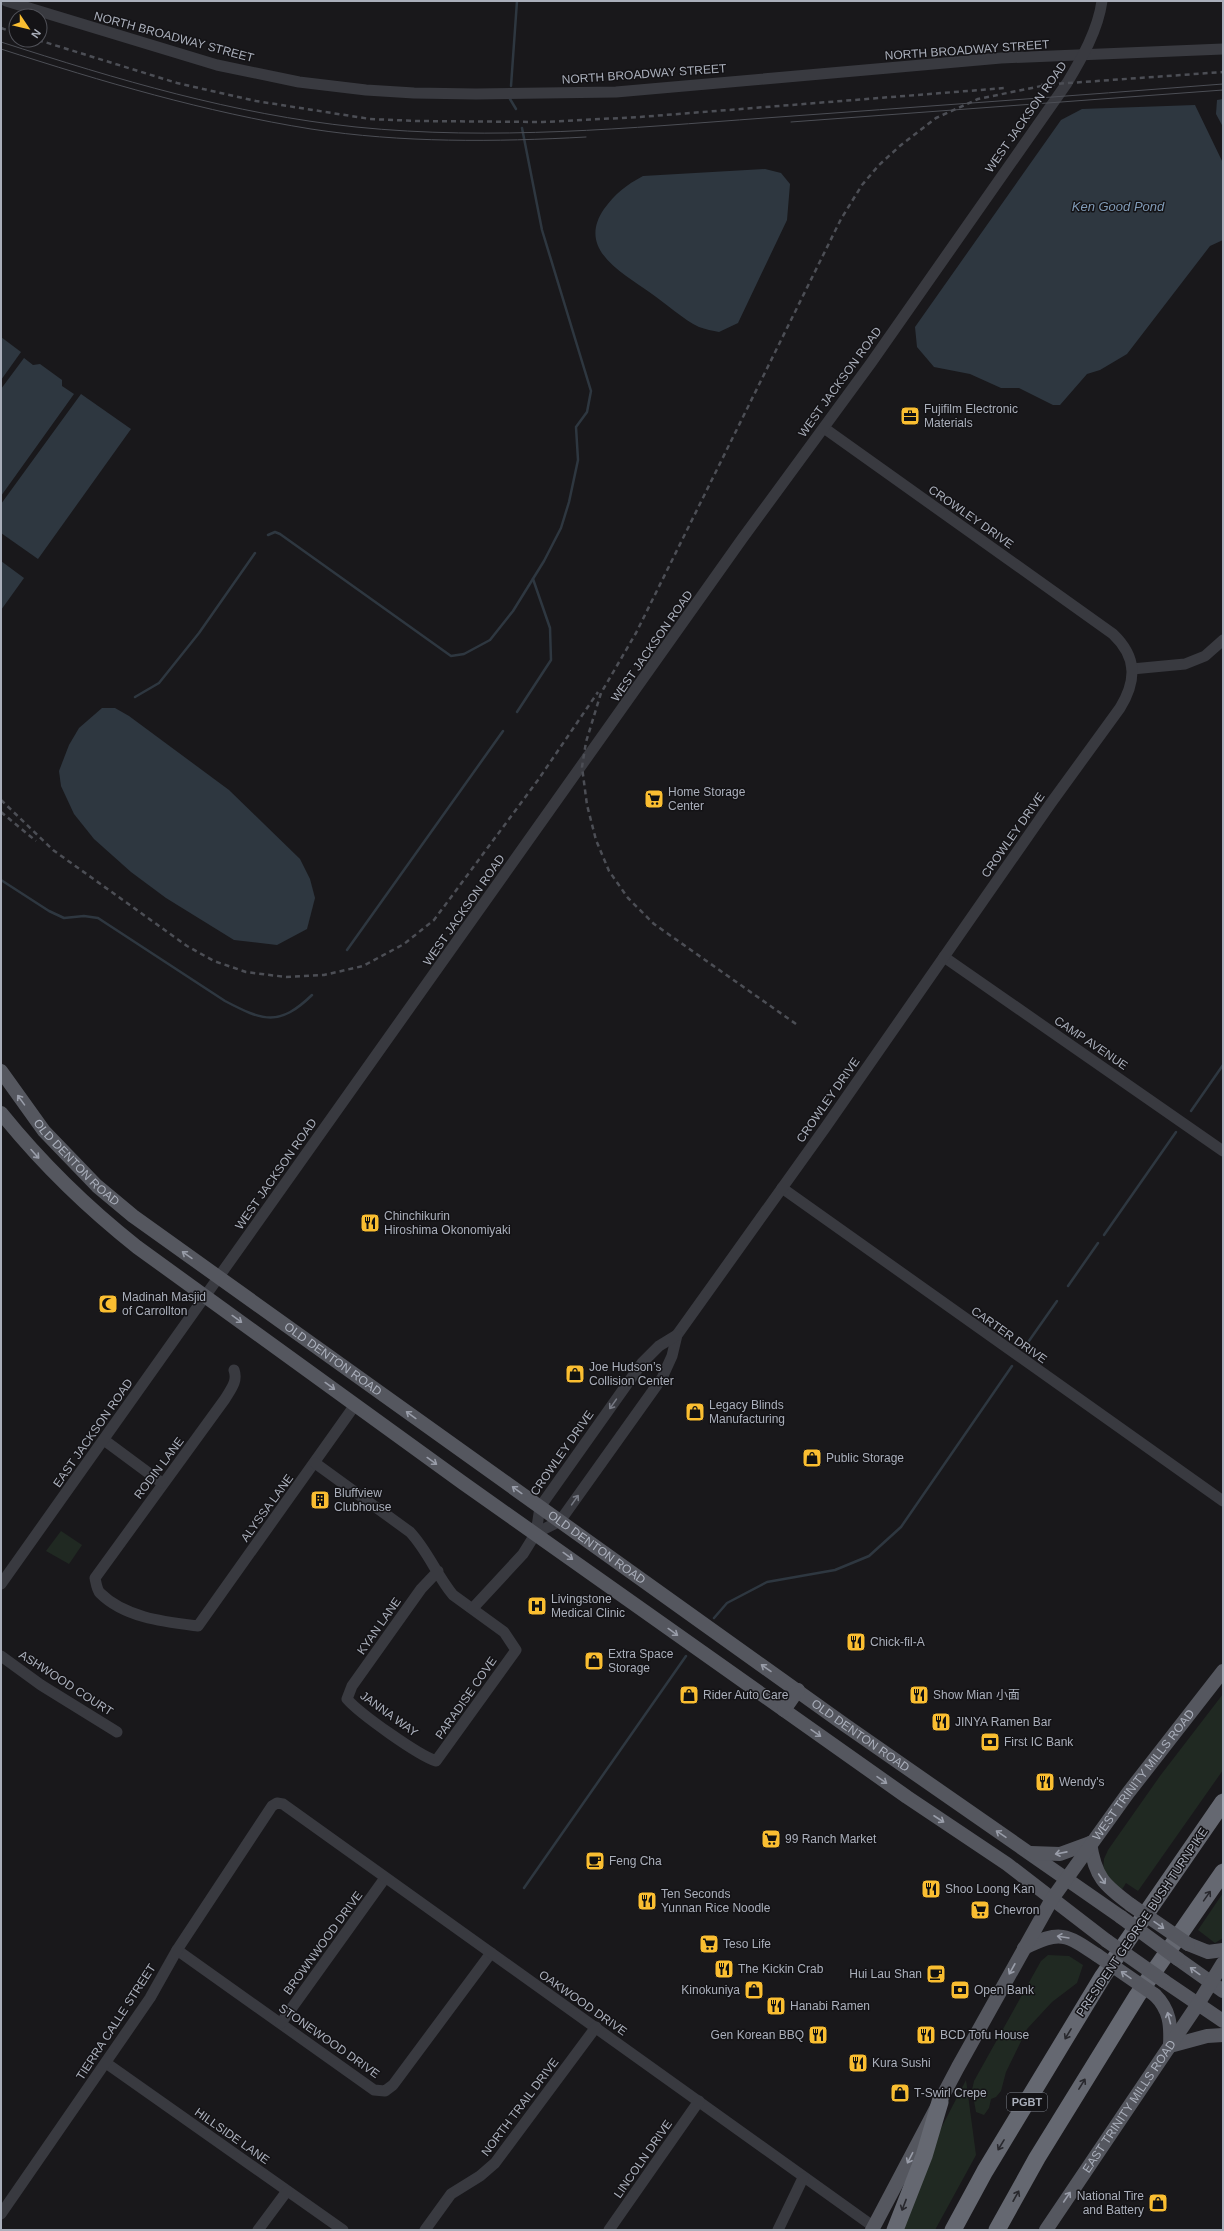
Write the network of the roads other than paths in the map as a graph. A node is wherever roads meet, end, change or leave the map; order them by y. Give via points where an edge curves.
1 (6, 1) edge
2 (1102, 1) edge
3 (1223, 49) edge
4 (1083, 56) junction
5 (824, 428) junction
6 (1223, 640) edge
7 (1132, 669) junction
8 (944, 956) junction
9 (1, 1071) edge
10 (1, 1113) edge
11 (1223, 1151) edge
12 (782, 1188) junction
13 (218, 1277) junction
14 (206, 1296) junction
15 (676, 1335) junction
16 (234, 1370) dead end
17 (356, 1405) junction
18 (104, 1440) junction
19 (315, 1463) junction
20 (162, 1483) junction
21 (1223, 1500) edge
22 (540, 1507) junction
23 (560, 1521) junction
24 (536, 1533) junction
25 (438, 1571) junction
26 (4, 1572) edge
27 (95, 1578) joint
28 (1, 1584) edge
29 (473, 1608) junction
30 (1, 1656) edge
31 (1223, 1671) edge
32 (798, 1690) junction
33 (347, 1699) joint
34 (784, 1710) junction
35 (117, 1732) dead end
36 (436, 1761) joint
37 (920, 1778) junction
38 (907, 1798) junction
39 (1223, 1802) edge
40 (276, 1803) joint
41 (1090, 1843) junction
42 (1030, 1853) junction
43 (1223, 1872) edge
44 (385, 1878) junction
45 (1066, 1880) junction
46 (1052, 1899) junction
47 (1024, 1948) junction
48 (177, 1950) junction
49 (1223, 1950) edge
50 (491, 1953) junction
51 (1223, 1963) edge
52 (1211, 1982) junction
53 (1223, 1991) edge
54 (1198, 2004) junction
55 (1223, 2021) edge
56 (281, 2023) junction
57 (596, 2027) junction
58 (1223, 2035) edge
59 (1170, 2046) junction
60 (106, 2063) junction
61 (699, 2101) junction
62 (940, 2102) junction
63 (803, 2178) junction
64 (287, 2191) junction
65 (1, 2214) edge
66 (873, 2229) edge
67 (258, 2230) edge
68 (343, 2230) edge
69 (425, 2230) edge
70 (609, 2230) edge
71 (778, 2230) edge
72 (896, 2230) edge
73 (953, 2230) edge
74 (997, 2230) edge
75 (1046, 2230) edge

1 - 4 street, NORTH BROADWAY STREET via 218,65 299,82 414,93 616,92 1002,58
2 - 4 street, WEST JACKSON ROAD
3 - 4 street, NORTH BROADWAY STREET
4 - 5 street, WEST JACKSON ROAD via 1067,83
5 - 7 street, CROWLEY DRIVE via 1113,634 1125,646
5 - 13 street, WEST JACKSON ROAD via 742,539
6 - 7 street via 1205,656 1173,666
7 - 8 street, CROWLEY DRIVE via 1130,689 1120,708
8 - 11 street, CAMP AVENUE
8 - 12 street, CROWLEY DRIVE
13 -> 9 main road, OLD DENTON ROAD via 133,1216 97,1186 44,1131
10 -> 14 main road, OLD DENTON ROAD via 33,1153 96,1215
12 - 15 street, CROWLEY DRIVE
12 - 21 street, CARTER DRIVE
13 - 14 street, WEST JACKSON ROAD
22 -> 13 main road, OLD DENTON ROAD
14 -> 17 main road, OLD DENTON ROAD
14 - 18 street, EAST JACKSON ROAD
15 -> 22 street, CROWLEY DRIVE via 659,1346 642,1363
23 -> 15 street, CROWLEY DRIVE via 662,1378 672,1356
16 - 20 street, RODIN LANE via 235,1383 225,1399
17 - 19 street, ALYSSA LANE
17 -> 24 main road, OLD DENTON ROAD
18 - 20 street
18 - 26 street, EAST JACKSON ROAD
19 - 25 street via 399,1522 416,1539
19 - 27 street, ALYSSA LANE via 198,1626 150,1620 116,1604 99,1592
20 - 27 street, RODIN LANE
22 - 23 main road, OLD DENTON ROAD
22 - 24 street, CROWLEY DRIVE
23 - 24 street, CROWLEY DRIVE
32 -> 23 main road, OLD DENTON ROAD
24 - 29 street via 519,1558
24 -> 34 main road, OLD DENTON ROAD
25 - 29 street via 453,1595
25 - 33 street, KYAN LANE via 421,1589 398,1621 352,1686
26 - 28 street, EAST JACKSON ROAD
29 - 36 street, PARADISE COVE via 504,1632 516,1650
30 - 35 street, ASHWOOD COURT via 41,1685
31 - 41 main road, WEST TRINITY MILLS ROAD
32 - 34 main road
32 - 37 main road, OLD DENTON ROAD
33 - 36 street, JANNA WAY via 408,1745
34 -> 38 main road, OLD DENTON ROAD
37 - 38 main road
42 -> 37 main road, OLD DENTON ROAD
38 -> 46 main road, OLD DENTON ROAD via 1007,1864
39 -> 73 highway, PRESIDENT GEORGE BUSH TURNPIKE / PGBT via 1103,1976 985,2171
40 - 44 street, OAKWOOD DRIVE via 283,1804
40 - 48 street, TIERRA CALLE STREET
41 -> 42 main road via 1060,1854
41 - 45 main road, WEST TRINITY MILLS ROAD
41 -> 49 main road, bridge via 1093,1864 1107,1887 1188,1944 1208,1952
42 - 45 main road, OLD DENTON ROAD
74 -> 43 highway, PGBT via 1037,2158 1137,1996
44 - 50 street, OAKWOOD DRIVE
44 - 56 street, BROWNWOOD DRIVE
45 - 46 main road
52 -> 45 main road, OLD DENTON ROAD, bridge
46 - 47 main road
46 - 54 main road, OLD DENTON ROAD, bridge via 1106,1941
59 -> 47 main road, bridge via 1171,2028 1163,2004 1155,1995 1097,1955 1073,1939 1060,1936 1042,1939
47 -> 62 main road
48 - 56 street, STONEWOOD DRIVE
48 - 60 street, TIERRA CALLE STREET via 150,1998
50 - 56 street, STONEWOOD DRIVE via 393,2085 385,2091 374,2090
50 - 57 street, OAKWOOD DRIVE
51 - 52 main road
52 - 53 main road, OLD DENTON ROAD
52 - 54 main road, EAST TRINITY MILLS ROAD
54 - 55 main road, OLD DENTON ROAD
54 - 59 main road, EAST TRINITY MILLS ROAD
57 - 61 street, OAKWOOD DRIVE
57 - 69 street, NORTH TRAIL DRIVE via 495,2163 451,2194
58 - 59 main road via 1207,2036
75 -> 59 main road, EAST TRINITY MILLS ROAD
60 - 64 street, HILLSIDE LANE
60 - 65 street, TIERRA CALLE STREET
61 - 63 street, OAKWOOD DRIVE
61 - 70 street, LINCOLN DRIVE
62 -> 66 main road
62 -> 72 highway via 924,2156
63 - 66 street, OAKWOOD DRIVE
63 - 71 street
64 - 67 street
64 - 68 street, HILLSIDE LANE

